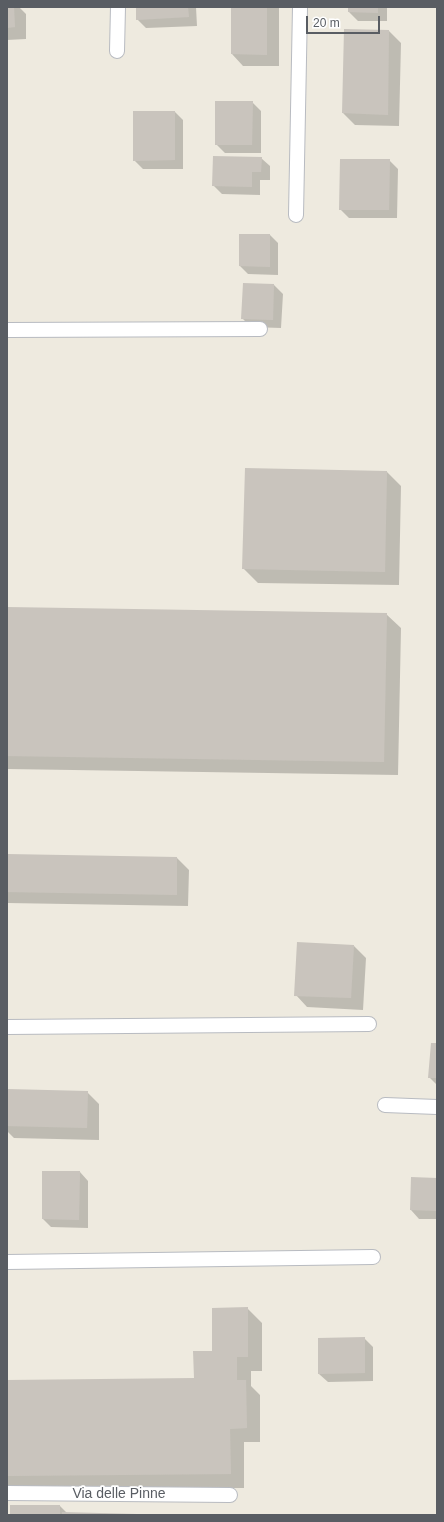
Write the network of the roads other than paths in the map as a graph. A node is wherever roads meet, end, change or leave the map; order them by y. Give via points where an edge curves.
1 (118, 7) edge
2 (300, 7) edge
3 (118, 51) dead end
4 (296, 215) dead end
5 (260, 329) dead end
6 (7, 330) edge
7 (369, 1024) dead end
8 (7, 1027) edge
9 (385, 1105) dead end
10 (437, 1107) edge
11 (373, 1257) dead end
12 (7, 1262) edge
13 (7, 1494) edge
14 (230, 1495) dead end

1 - 3 lane
2 - 4 lane
5 - 6 lane
7 - 8 lane
9 - 10 lane
11 - 12 lane
13 - 14 lane, Via delle Pinne

